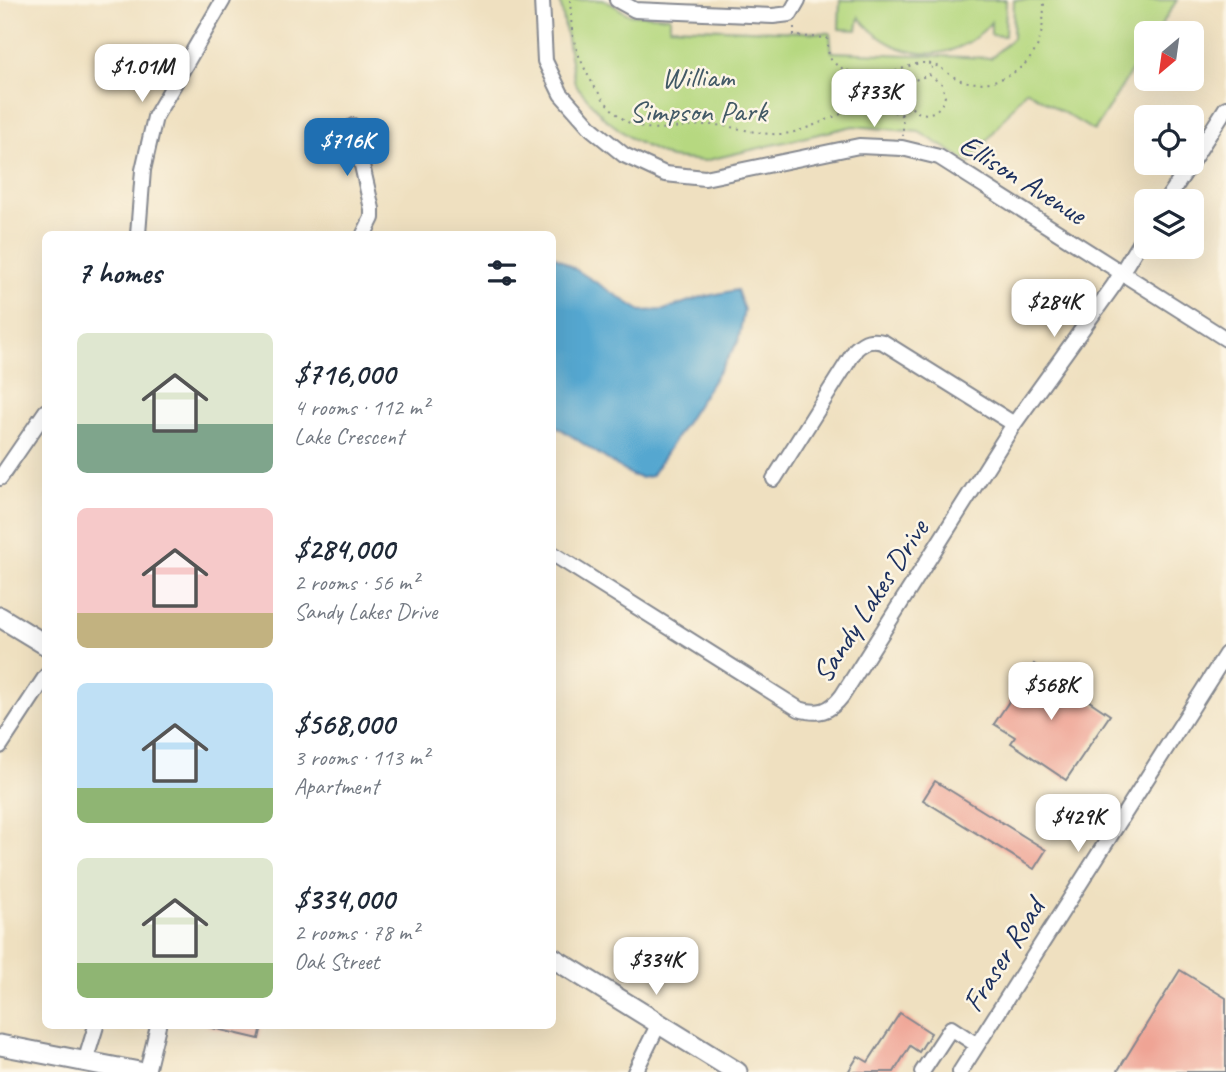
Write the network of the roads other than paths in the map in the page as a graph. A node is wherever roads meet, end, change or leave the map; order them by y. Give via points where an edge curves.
1 (223, 0) edge
2 (542, 0) edge
3 (617, 0) edge
4 (798, 0) edge
5 (1226, 108) edge
6 (353, 126) dead end
7 (1204, 142) edge
8 (138, 231) edge
9 (366, 231) edge
10 (1134, 251) edge
11 (1121, 272) junction
12 (1226, 339) edge
13 (42, 417) edge
14 (1014, 424) junction
15 (0, 478) edge
16 (774, 479) dead end
17 (556, 556) edge
18 (0, 617) edge
19 (42, 643) edge
20 (1226, 654) edge
21 (42, 682) edge
22 (0, 746) edge
23 (556, 960) edge
24 (659, 1023) junction
25 (95, 1029) edge
26 (157, 1029) edge
27 (0, 1045) edge
28 (977, 1045) junction
29 (85, 1062) junction
30 (138, 1072) edge
31 (635, 1072) edge
32 (737, 1072) edge
33 (922, 1072) edge
34 (960, 1072) edge

1 - 8 street via 155,117 143,170
2 - 11 street, Ellison Avenue via 545,61 561,93 592,130 624,155 665,174 705,178 859,146 902,148 939,157
3 - 4 street via 635,10 773,16 790,14
5 - 7 street
6 - 9 street via 372,209
10 - 11 street, Sandy Lakes Drive
11 - 12 street, Ellison Avenue
11 - 14 street, Sandy Lakes Drive
13 - 15 street
14 - 16 street via 883,342 864,342
14 - 17 street, Sandy Lakes Drive via 842,696 827,711 799,709
18 - 19 main road
20 - 28 street, Fraser Road
21 - 22 street
23 - 24 main road
24 - 31 street
24 - 32 main road
25 - 29 street
26 - 30 street
27 - 29 main road
28 - 33 street via 951,1028
28 - 34 street, Fraser Road
29 - 30 main road

